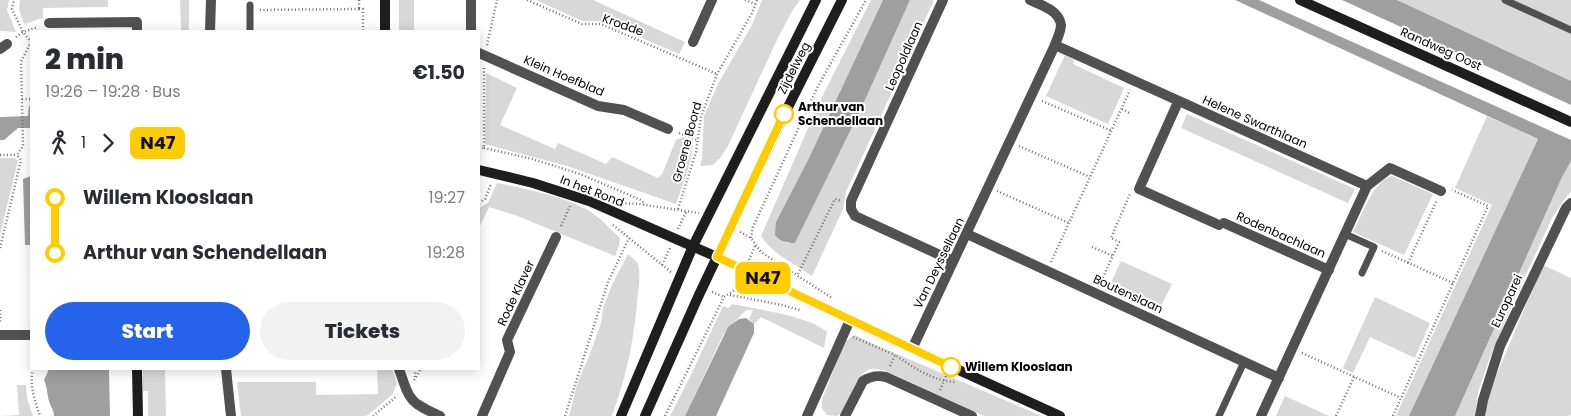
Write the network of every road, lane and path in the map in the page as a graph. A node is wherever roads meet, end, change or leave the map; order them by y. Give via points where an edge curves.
1 (14, 0) edge
2 (211, 0) edge
3 (358, 0) edge
4 (385, 0) edge
5 (471, 0) edge
6 (498, 0) edge
7 (527, 0) edge
8 (712, 0) edge
9 (745, 0) edge
10 (757, 0) edge
11 (816, 0) edge
12 (842, 0) edge
13 (866, 0) edge
14 (943, 0) edge
15 (1030, 0) edge
16 (1300, 0) edge
17 (1505, 0) edge
18 (755, 4) junction
19 (250, 8) joint
20 (359, 9) junction
21 (49, 23) joint
22 (137, 30) edge
23 (210, 30) edge
24 (250, 30) edge
25 (363, 30) edge
26 (385, 30) edge
27 (471, 30) edge
28 (1571, 30) edge
29 (22, 32) junction
30 (30, 41) edge
31 (693, 42) dead end
32 (30, 44) edge
33 (1055, 45) junction
34 (3, 46) edge
35 (482, 54) edge
36 (717, 74) junction
37 (1134, 81) junction
38 (1031, 96) junction
39 (22, 99) junction
40 (30, 99) edge
41 (1178, 102) junction
42 (1122, 109) junction
43 (1131, 114) dead end
44 (1571, 122) edge
45 (668, 129) joint
46 (1112, 131) junction
47 (697, 140) junction
48 (1010, 142) junction
49 (480, 147) edge
50 (484, 148) junction
51 (0, 155) edge
52 (17, 155) junction
53 (480, 170) edge
54 (494, 174) junction
55 (1090, 178) junction
56 (1367, 186) junction
57 (989, 188) junction
58 (1139, 189) junction
59 (1441, 191) junction
60 (574, 197) junction
61 (480, 202) edge
62 (614, 202) dead end
63 (1571, 203) edge
64 (645, 204) junction
65 (851, 206) junction
66 (607, 219) dead end
67 (1069, 222) junction
68 (967, 234) junction
69 (1345, 234) junction
70 (556, 237) joint
71 (629, 238) junction
72 (751, 238) dead end
73 (693, 246) junction
74 (1092, 246) dead end
75 (1374, 247) junction
76 (0, 248) edge
77 (1113, 256) junction
78 (717, 257) junction
79 (953, 262) junction
80 (1408, 263) junction
81 (744, 270) junction
82 (1047, 270) junction
83 (1329, 270) junction
84 (1362, 273) dead end
85 (680, 276) junction
86 (1453, 283) junction
87 (702, 287) junction
88 (1096, 293) junction
89 (728, 295) junction
90 (724, 297) junction
91 (801, 310) dead end
92 (850, 320) junction
93 (845, 333) junction
94 (30, 334) edge
95 (0, 335) edge
96 (912, 348) junction
97 (1293, 349) junction
98 (895, 355) junction
99 (1244, 362) junction
100 (918, 369) dead end
101 (33, 370) edge
102 (137, 370) edge
103 (226, 370) edge
104 (399, 370) edge
105 (415, 370) edge
106 (948, 373) dead end
107 (886, 377) junction
108 (1354, 377) junction
109 (415, 378) dead end
110 (1279, 378) junction
111 (406, 389) junction
112 (1401, 398) junction
113 (935, 399) junction
114 (812, 415) edge
115 (40, 416) edge
116 (138, 416) edge
117 (231, 416) edge
118 (373, 416) edge
119 (440, 416) edge
120 (482, 416) edge
121 (565, 416) edge
122 (621, 416) edge
123 (645, 416) edge
124 (665, 416) edge
125 (845, 416) edge
126 (972, 416) edge
127 (1060, 416) edge
128 (1219, 416) edge
129 (1261, 416) edge
130 (1336, 416) edge
131 (1393, 416) edge
132 (1480, 416) edge

1 - 29 path via 12,9
2 - 23 street
3 - 20 path
4 - 26 street
5 - 27 street
6 - 35 path
7 - 36 path, Krodde via 582,24 602,24
8 - 31 street
9 - 18 path
10 - 18 path, Groene Boord
11 - 73 street, Zijdelweg
12 - 78 street, Zijdelweg
13 - 72 path via 817,88 753,227
14 - 65 street, Leopoldlaan
15 - 33 street via 1057,16 1061,26
16 - 44 street, Randweg Oost
17 - 28 lane
18 - 36 path, Groene Boord
19 - 20 path
19 - 24 lane
20 - 25 path via 363,9
21 - 22 street via 137,22
21 - 29 path
29 - 30 path
29 - 34 path
32 - 39 path via 21,62
33 - 37 street, Helene Swarthlaan
33 - 38 street, Van Deyssellaan
35 - 45 street, Klein Hoefblad via 598,106 624,110
35 - 50 path
36 - 47 path, Groene Boord via 701,117
37 - 41 street, Helene Swarthlaan
37 - 42 path
38 - 46 path
38 - 48 street, Van Deyssellaan
39 - 40 path
39 - 52 path via 23,146
41 - 56 street, Helene Swarthlaan
41 - 58 street
42 - 43 path
42 - 46 path
45 - 47 path
46 - 55 path
47 - 64 path, Groene Boord via 678,209
48 - 55 path
48 - 57 street, Van Deyssellaan
49 - 50 path
50 - 64 path via 580,174
51 - 52 path
52 - 76 path via 21,160
53 - 54 street, In het Rond
54 - 60 street, In het Rond via 533,182
54 - 61 path via 485,199
55 - 67 path
56 - 59 street via 1390,168
56 - 69 street, Rodenbachlaan
57 - 67 path
57 - 68 street, Van Deyssellaan
58 - 77 path via 1132,189 1110,238 1119,242
58 - 83 street, Rodenbachlaan
59 - 80 path
59 - 86 path via 1447,188 1488,206
60 - 70 path
60 - 73 street, In het Rond
62 - 64 path
63 - 132 street, Europarei via 1500,346
65 - 79 street via 855,216
65 - 81 path via 835,199 798,274 755,246
66 - 71 path
67 - 82 path
68 - 79 street, Van Deyssellaan
68 - 82 street, Boutenslaan
69 - 75 lane
69 - 83 street, Rodenbachlaan
70 - 120 street, Rode Klaver via 507,340 510,352
71 - 85 path
71 - 121 path via 608,282
73 - 78 street
73 - 85 street, Zijdelweg
74 - 77 path
75 - 80 path
75 - 84 lane
77 - 88 path
78 - 81 street
78 - 87 street, Zijdelweg
79 - 96 street, Van Deyssellaan
80 - 86 path
81 - 89 path via 735,290
81 - 92 street
82 - 88 street, Boutenslaan
83 - 97 street, Rodenbachlaan
85 - 122 street, Zijdelweg
86 - 112 path
87 - 90 path
87 - 123 street, Zijdelweg
88 - 99 street, Boutenslaan
89 - 90 path
89 - 91 path
90 - 124 path
92 - 93 street
92 - 96 street
93 - 98 path
93 - 114 street
94 - 95 street
96 - 127 street
97 - 108 path
97 - 110 street, Rodenbachlaan
98 - 100 path
98 - 107 path
99 - 110 street, Boutenslaan
99 - 128 lane
101 - 115 path via 34,398
102 - 116 street
103 - 117 street
104 - 111 street
105 - 109 path
106 - 113 path
107 - 113 street
107 - 125 street via 877,375 863,381
108 - 112 path
108 - 130 path
110 - 129 street, Rodenbachlaan
111 - 118 path
111 - 119 street via 410,398 420,406
112 - 131 path
113 - 126 street

